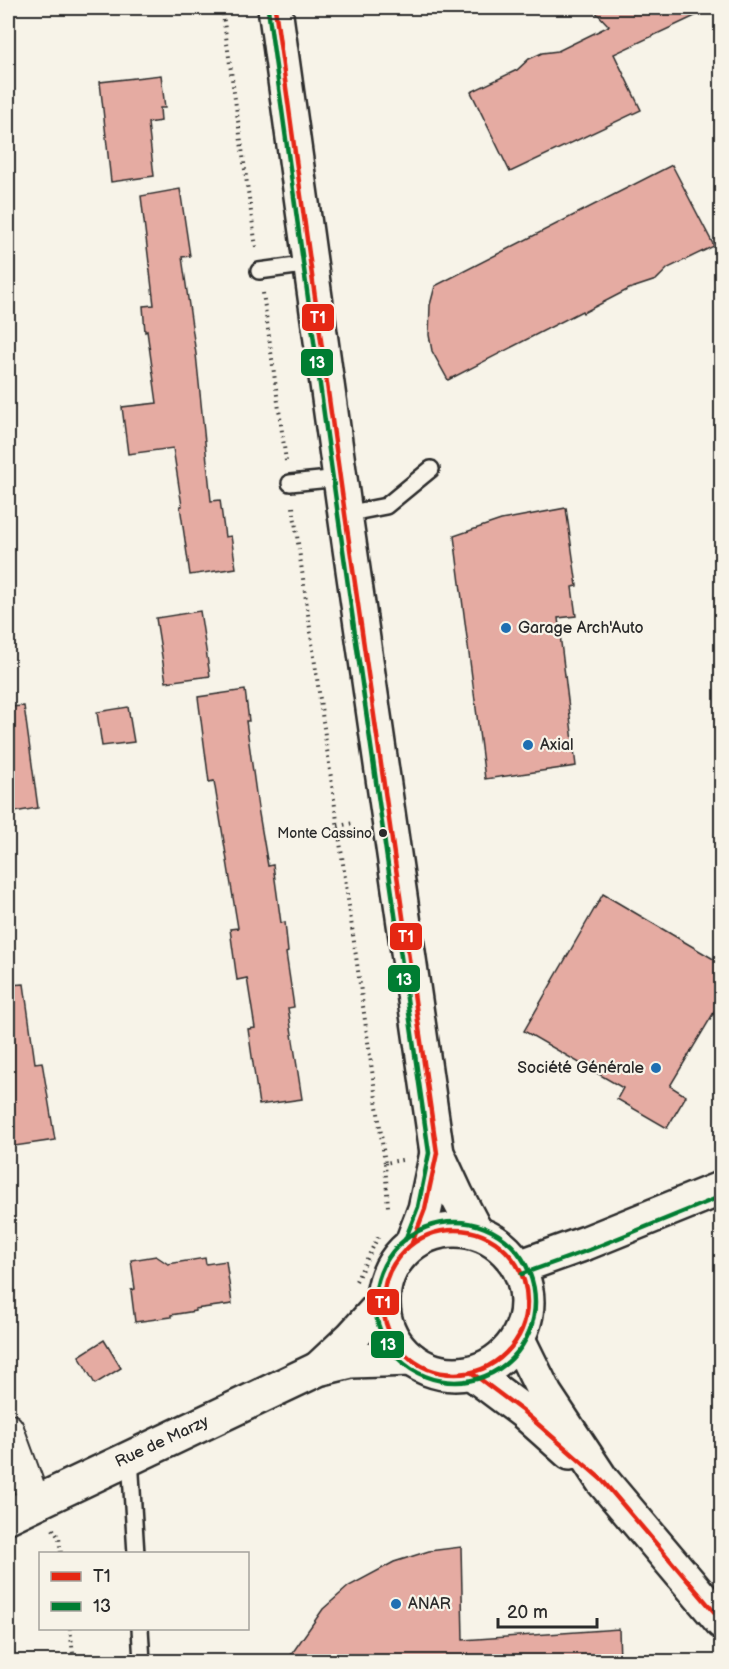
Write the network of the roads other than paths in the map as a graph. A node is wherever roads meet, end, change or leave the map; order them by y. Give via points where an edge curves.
1 (275, 8) edge
2 (310, 264) junction
3 (259, 271) road end
4 (431, 469) dead end
5 (340, 478) junction
6 (290, 483) road end
7 (345, 514) junction
8 (437, 1153) junction
9 (722, 1188) edge
10 (476, 1232) junction
11 (412, 1243) junction
12 (519, 1267) junction
13 (382, 1304) junction
14 (518, 1338) junction
15 (411, 1359) junction
16 (318, 1369) junction
17 (472, 1372) junction
18 (8, 1429) edge
19 (130, 1458) junction
20 (602, 1480) junction
21 (21, 1509) edge
22 (136, 1552) edge
23 (722, 1622) edge
24 (140, 1630) edge
25 (142, 1662) edge

1 - 2 main road
2 - 3 lane
2 - 5 main road
4 - 7 lane via 386,506
5 - 6 lane
5 - 7 main road
7 - 8 main road
8 - 10 main road
8 - 11 main road via 425,1209
9 - 12 main road
10 - 11 main road via 432,1232
10 - 12 main road via 494,1240
11 - 13 main road via 396,1260 385,1281
12 - 14 main road via 527,1290 527,1307
13 - 15 main road via 391,1335
13 - 16 main road, Rue de Marzy
14 - 17 main road via 506,1354
14 - 20 main road via 545,1394
15 - 16 main road, Rue de Marzy via 351,1361
15 - 17 main road via 429,1370 450,1374
16 - 19 main road, Rue de Marzy
17 - 20 main road
18 - 21 street
19 - 21 main road, Rue de Marzy
19 - 22 lane
20 - 23 main road
24 - 25 lane

